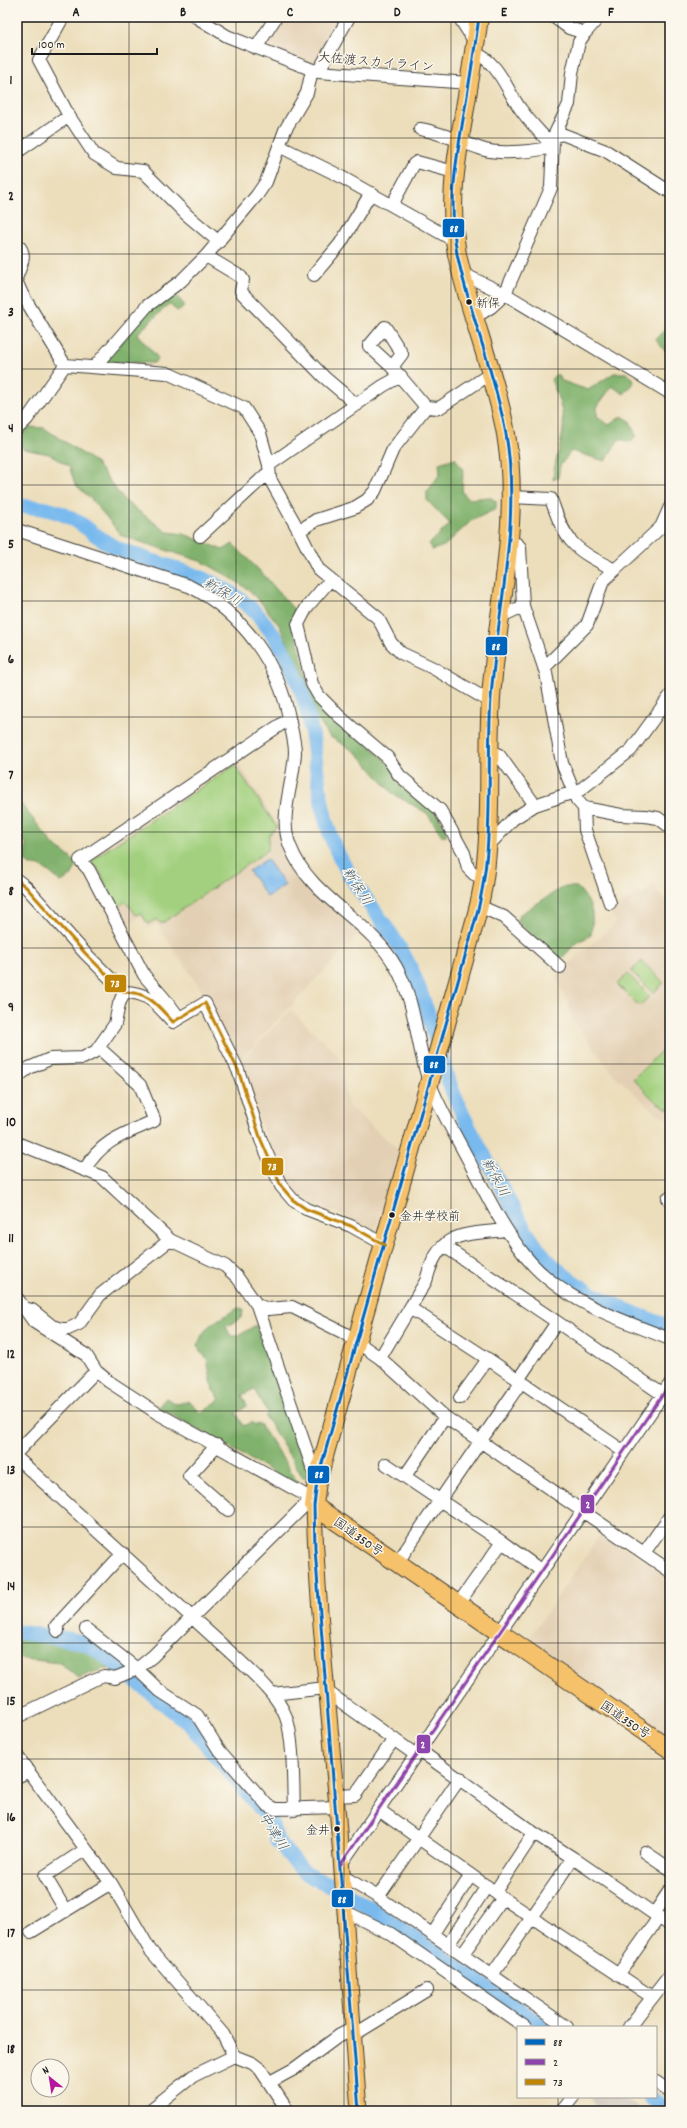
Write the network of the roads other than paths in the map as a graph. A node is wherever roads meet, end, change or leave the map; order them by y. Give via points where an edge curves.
1 (63, 17) edge
2 (196, 17) edge
3 (276, 17) edge
4 (349, 17) edge
5 (459, 17) edge
6 (480, 17) edge
7 (554, 17) edge
8 (599, 17) edge
9 (584, 33) junction
10 (475, 46) junction
11 (256, 48) junction
12 (315, 71) junction
13 (469, 83) junction
14 (69, 116) junction
15 (420, 129) dead end
16 (459, 140) junction
17 (552, 142) junction
18 (279, 146) junction
19 (17, 152) edge
20 (454, 172) junction
21 (670, 192) edge
22 (371, 193) junction
23 (392, 205) junction
24 (455, 241) junction
25 (219, 242) junction
26 (17, 244) edge
27 (206, 256) junction
28 (461, 273) junction
29 (314, 275) dead end
30 (17, 276) edge
31 (17, 283) edge
32 (505, 294) junction
33 (474, 318) junction
34 (65, 364) junction
35 (95, 366) junction
36 (392, 367) dead end
37 (490, 374) junction
38 (401, 376) junction
39 (670, 392) edge
40 (357, 405) junction
41 (426, 406) junction
42 (17, 430) edge
43 (269, 468) junction
44 (511, 497) junction
45 (670, 507) edge
46 (17, 530) edge
47 (299, 531) junction
48 (200, 536) dead end
49 (509, 544) junction
50 (615, 570) junction
51 (330, 580) junction
52 (523, 606) junction
53 (506, 614) dead end
54 (544, 668) junction
55 (670, 696) edge
56 (491, 699) junction
57 (290, 721) junction
58 (490, 751) junction
59 (574, 793) junction
60 (535, 805) junction
61 (584, 808) junction
62 (670, 827) edge
63 (488, 846) junction
64 (485, 879) junction
65 (17, 880) edge
66 (610, 903) dead end
67 (480, 906) junction
68 (560, 967) dead end
69 (124, 992) junction
70 (180, 1018) junction
71 (99, 1048) junction
72 (17, 1077) edge
73 (431, 1077) junction
74 (17, 1143) edge
75 (85, 1169) junction
76 (670, 1197) edge
77 (670, 1201) edge
78 (506, 1230) junction
79 (170, 1240) junction
80 (385, 1245) junction
81 (444, 1246) junction
82 (17, 1298) edge
83 (257, 1305) junction
84 (20, 1308) edge
85 (410, 1308) junction
86 (557, 1322) junction
87 (670, 1339) edge
88 (356, 1342) junction
89 (380, 1358) junction
90 (488, 1359) junction
91 (96, 1371) junction
92 (520, 1381) junction
93 (670, 1384) edge
94 (662, 1394) junction
95 (460, 1398) dead end
96 (445, 1417) junction
97 (480, 1442) junction
98 (217, 1445) junction
99 (623, 1451) junction
100 (17, 1452) edge
101 (17, 1458) edge
102 (386, 1464) dead end
103 (405, 1476) junction
104 (317, 1481) junction
105 (440, 1500) junction
106 (314, 1506) junction
107 (228, 1510) dead end
108 (582, 1511) junction
109 (670, 1516) edge
110 (502, 1542) junction
111 (123, 1553) junction
112 (644, 1553) junction
113 (397, 1563) junction
114 (542, 1571) junction
115 (670, 1571) edge
116 (458, 1604) junction
117 (193, 1619) junction
118 (86, 1629) dead end
119 (58, 1631) dead end
120 (499, 1633) junction
121 (137, 1669) junction
122 (326, 1690) junction
123 (272, 1694) junction
124 (17, 1717) edge
125 (394, 1739) junction
126 (670, 1749) edge
127 (418, 1753) junction
128 (17, 1756) edge
129 (29, 1771) junction
130 (17, 1777) edge
131 (460, 1778) junction
132 (336, 1802) junction
133 (294, 1810) junction
134 (379, 1810) junction
135 (534, 1833) junction
136 (419, 1839) junction
137 (86, 1849) junction
138 (645, 1852) dead end
139 (573, 1858) junction
140 (670, 1869) edge
141 (342, 1874) junction
142 (471, 1875) junction
143 (111, 1883) junction
144 (670, 1890) edge
145 (495, 1892) junction
146 (378, 1897) junction
147 (344, 1909) junction
148 (66, 1911) junction
149 (656, 1915) junction
150 (533, 1917) junction
151 (670, 1925) edge
152 (31, 1932) dead end
153 (432, 1935) junction
154 (448, 1945) junction
155 (462, 1954) junction
156 (492, 1975) junction
157 (618, 1975) junction
158 (670, 1975) edge
159 (427, 1990) dead end
160 (652, 1997) junction
161 (524, 2026) edge
162 (566, 2026) edge
163 (630, 2026) edge
164 (353, 2030) junction
165 (234, 2056) junction
166 (270, 2082) junction
167 (657, 2083) edge
168 (670, 2092) edge
169 (572, 2098) edge
170 (149, 2111) edge
171 (288, 2111) edge
172 (359, 2111) edge
173 (562, 2111) edge

1 - 14 street via 39,60
2 - 11 street, 大佐渡スカイライン via 226,36
3 - 11 street
4 - 12 street
5 - 10 street
6 - 10 highway
7 - 9 street via 569,28
8 - 9 street
9 - 17 street via 575,57 569,104
10 - 13 highway
10 - 17 street via 480,55 496,70 521,111 546,139
11 - 12 street, 大佐渡スカイライン
12 - 13 street, 大佐渡スカイライン
12 - 18 street via 307,93 285,130
13 - 16 highway
14 - 19 street
14 - 25 street via 94,154 117,168 143,171 187,215
15 - 16 street
16 - 17 street via 486,151 518,152 546,149
16 - 20 highway
17 - 21 street via 562,134 606,151
17 - 32 street via 551,188
18 - 22 street
18 - 25 street via 262,189
20 - 23 street via 417,162 410,169
20 - 24 highway via 452,199
22 - 23 street
22 - 29 street via 340,244
23 - 24 street
24 - 28 highway
25 - 27 street
26 - 30 street via 24,259
27 - 35 street via 181,281 147,306
27 - 40 street via 241,277 242,294 324,377
28 - 32 street
28 - 33 highway
31 - 34 street
32 - 33 street
32 - 39 street
33 - 37 highway
34 - 35 street
34 - 42 street
35 - 43 street via 167,373 244,408 260,433
36 - 38 street
37 - 41 street via 439,408
37 - 44 highway via 506,435
38 - 40 street
38 - 41 street
40 - 43 street
41 - 47 street via 393,449 375,491 367,500 354,508 316,520
43 - 47 street via 270,479
43 - 48 street
44 - 49 highway
44 - 50 street via 551,499 564,532 574,546
45 - 50 street via 662,527
46 - 57 street via 178,582 205,594 250,634 266,656 286,698
47 - 51 street via 318,569
49 - 52 street via 517,544 520,547
49 - 56 highway
50 - 54 street via 603,581 587,625
51 - 56 street via 378,618 391,643 400,653 484,698
51 - 64 street via 307,606 298,624 312,684 327,706 387,757 399,775 440,810 464,853 468,868
52 - 53 street
52 - 54 street
54 - 59 street via 562,763
55 - 59 street via 631,750
56 - 58 highway
57 - 70 street via 80,860 89,870 144,975
57 - 73 street via 295,750 284,828 289,845 308,877 320,891 357,920 385,949 396,967 412,1008 419,1044
58 - 60 street via 499,755
58 - 63 highway
59 - 60 street
59 - 61 street
60 - 63 street via 513,819
61 - 62 street via 658,818
61 - 66 street via 585,830
63 - 64 highway
64 - 67 highway
65 - 69 street
67 - 68 street via 504,917
67 - 73 highway
69 - 70 street via 141,993 150,998 173,1022
69 - 71 street via 115,1024
70 - 80 street via 205,1003 238,1070 261,1140 286,1193 306,1209 352,1226
71 - 72 street via 84,1058 50,1059 29,1068
71 - 75 street via 140,1085 154,1121 112,1140 93,1155
73 - 78 street
73 - 80 highway
74 - 75 street
75 - 79 street via 102,1176
76 - 77 street
78 - 81 street via 458,1235
78 - 87 street via 526,1258 561,1288 602,1312
79 - 83 street via 225,1266
79 - 84 street via 100,1295 79,1324 68,1329 52,1326 32,1310
80 - 88 highway
81 - 85 street via 429,1268 426,1281
81 - 86 street
82 - 84 street
83 - 88 street via 268,1309 287,1306 296,1309 344,1333
83 - 104 street
84 - 91 street via 34,1322 86,1355
85 - 89 street
85 - 90 street
86 - 92 street
86 - 94 street
88 - 89 street
88 - 104 highway
89 - 96 street
90 - 92 street
90 - 95 street
91 - 98 street via 108,1382 157,1413
91 - 100 street
92 - 97 street
92 - 99 street
93 - 94 street
94 - 99 street
96 - 97 street
96 - 103 street
97 - 105 street
97 - 108 street
98 - 106 street via 307,1496
98 - 107 street via 189,1476
99 - 108 street
101 - 111 street
102 - 103 street
103 - 105 street
104 - 106 highway
105 - 110 street
105 - 113 street
106 - 113 highway, 国道350号
106 - 117 street via 307,1503
106 - 122 main road
108 - 112 street
108 - 114 street
109 - 112 street
110 - 114 street
110 - 116 street
111 - 117 street
111 - 119 street via 56,1626
112 - 115 street
113 - 116 highway, 国道350号
114 - 120 street
116 - 120 highway, 国道350号
117 - 121 street
117 - 123 street via 252,1672
118 - 121 street
120 - 126 highway, 国道350号
120 - 127 street
121 - 124 street via 115,1678 104,1676 93,1680
121 - 133 street via 160,1691 197,1715 219,1750 267,1805 275,1809
122 - 123 street
122 - 125 street
122 - 132 main road
123 - 133 street via 284,1712 290,1731
125 - 127 street
125 - 132 street via 355,1795
127 - 131 street
127 - 134 street
128 - 129 street
129 - 130 street
129 - 137 street
131 - 135 street
131 - 136 street
132 - 133 street
132 - 141 main road
134 - 136 street
134 - 141 street
135 - 139 street
135 - 145 street
136 - 142 street
136 - 146 street
137 - 143 street
137 - 148 street via 45,1876
138 - 140 street
139 - 149 street
139 - 150 street
141 - 146 street
141 - 147 main road
142 - 145 street
142 - 153 street
143 - 148 street
143 - 165 street via 150,1950 223,2034
144 - 149 street
145 - 150 street
145 - 154 street
145 - 155 street
146 - 153 street
147 - 161 street via 391,1934
147 - 164 main road
148 - 152 street
149 - 151 street
149 - 157 street
150 - 156 street
150 - 157 street
153 - 154 street
154 - 155 street
155 - 156 street
156 - 162 street
157 - 160 street
158 - 160 street
159 - 164 street via 360,2031
160 - 163 street
164 - 166 street via 340,2035 294,2069
164 - 172 main road
165 - 166 street via 252,2063
165 - 170 street via 193,2076
166 - 171 street
167 - 168 street
169 - 173 street

